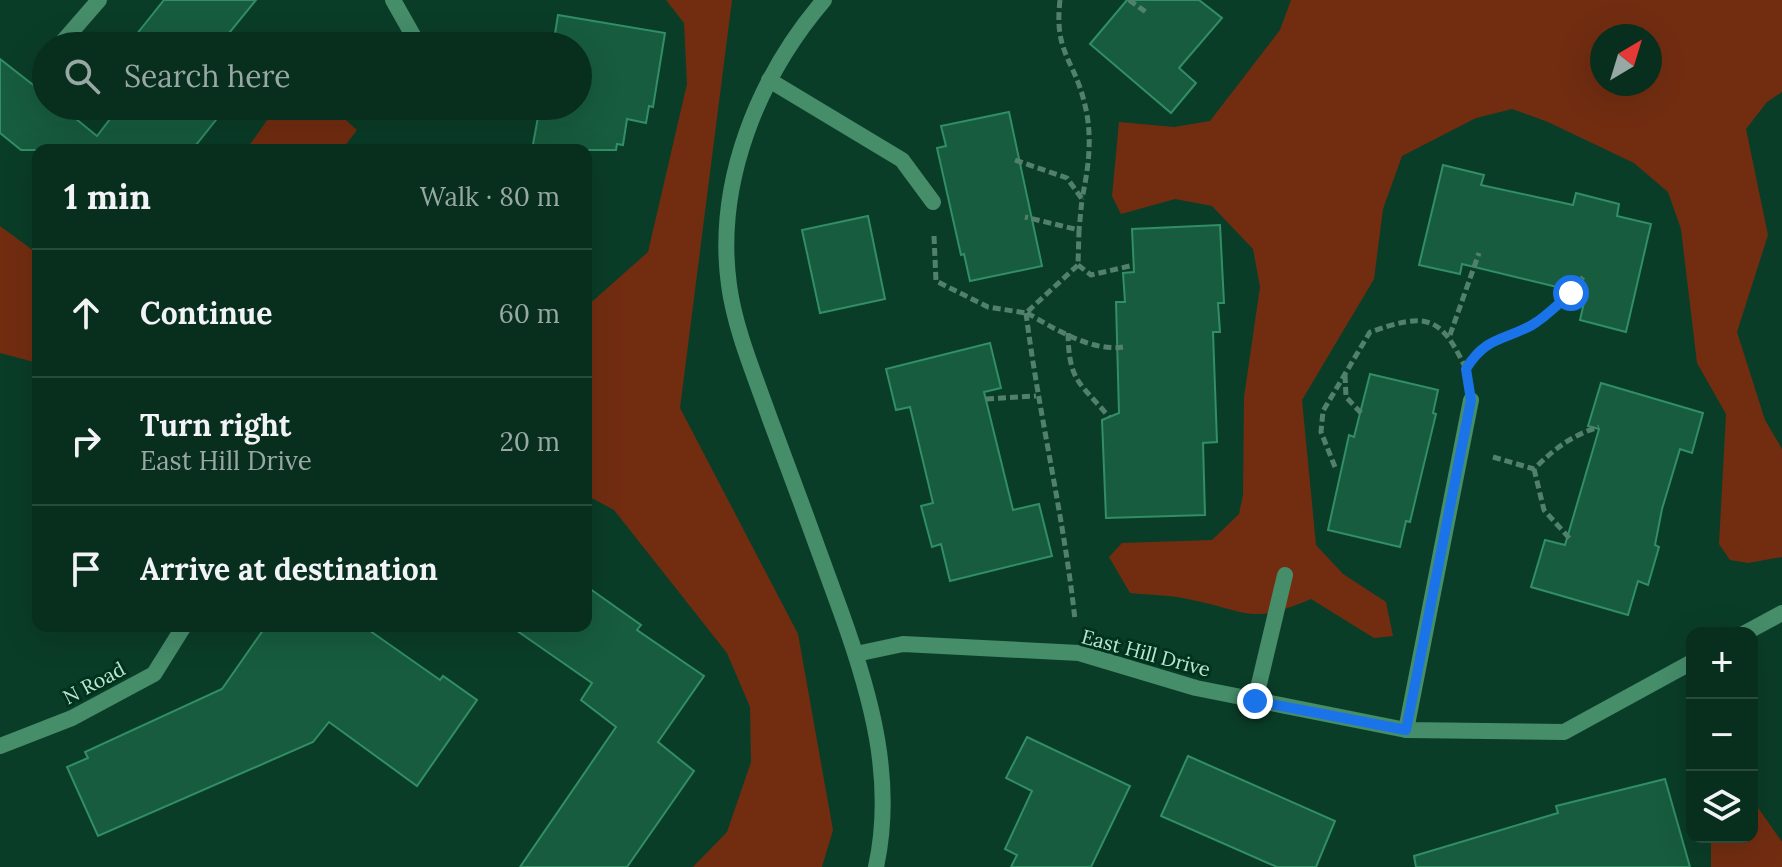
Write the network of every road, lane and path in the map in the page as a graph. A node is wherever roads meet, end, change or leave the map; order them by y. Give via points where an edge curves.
1 (99, 0) edge
2 (393, 0) edge
3 (824, 0) edge
4 (1060, 0) edge
5 (1129, 0) edge
6 (1146, 12) dead end
7 (71, 32) edge
8 (411, 32) edge
9 (769, 80) junction
10 (1015, 160) dead end
11 (1082, 199) junction
12 (933, 202) joint
13 (1025, 217) dead end
14 (1079, 230) junction
15 (1479, 253) dead end
16 (1078, 265) junction
17 (1134, 265) dead end
18 (1583, 277) dead end
19 (1026, 313) junction
20 (1068, 333) junction
21 (1450, 335) junction
22 (1123, 347) dead end
23 (1345, 374) junction
24 (1036, 396) junction
25 (986, 399) dead end
26 (1471, 400) dead end
27 (1363, 415) dead end
28 (1109, 417) dead end
29 (1599, 427) dead end
30 (1462, 448) junction
31 (1335, 467) dead end
32 (1534, 469) junction
33 (1571, 540) dead end
34 (1285, 575) dead end
35 (1782, 613) edge
36 (1756, 627) edge
37 (180, 632) edge
38 (1079, 653) junction
39 (856, 654) junction
40 (1686, 665) edge
41 (1255, 701) junction
42 (1406, 730) junction
43 (0, 746) edge
44 (876, 867) edge

1 - 7 street
2 - 8 street
3 - 9 street
4 - 11 path via 1061,49 1084,99 1091,151
5 - 6 path
9 - 12 street via 902,160
9 - 39 street via 741,148 726,216 729,286 754,374
10 - 11 path via 1067,178
11 - 14 path
12 - 19 path via 936,281 988,307
13 - 14 path
14 - 16 path
15 - 21 path
16 - 17 path via 1091,275
16 - 19 path
18 - 21 path via 1532,325 1477,350 1466,369
19 - 20 path
19 - 24 path
20 - 22 path via 1112,349
20 - 28 path via 1068,362 1080,388
21 - 23 path via 1428,321 1400,322 1370,332
23 - 27 path via 1346,397
23 - 31 path via 1323,411 1321,432
24 - 25 path
24 - 38 path via 1069,560
26 - 30 street
29 - 32 path via 1557,446
30 - 32 path
30 - 42 street
32 - 33 path via 1544,510
34 - 41 street
35 - 36 street
37 - 43 street, N Road via 154,674 72,718
38 - 39 street, East Hill Drive via 903,644
38 - 41 street, East Hill Drive
39 - 44 street via 883,774 883,835
40 - 42 street, East Hill Drive via 1564,732
41 - 42 street, East Hill Drive

